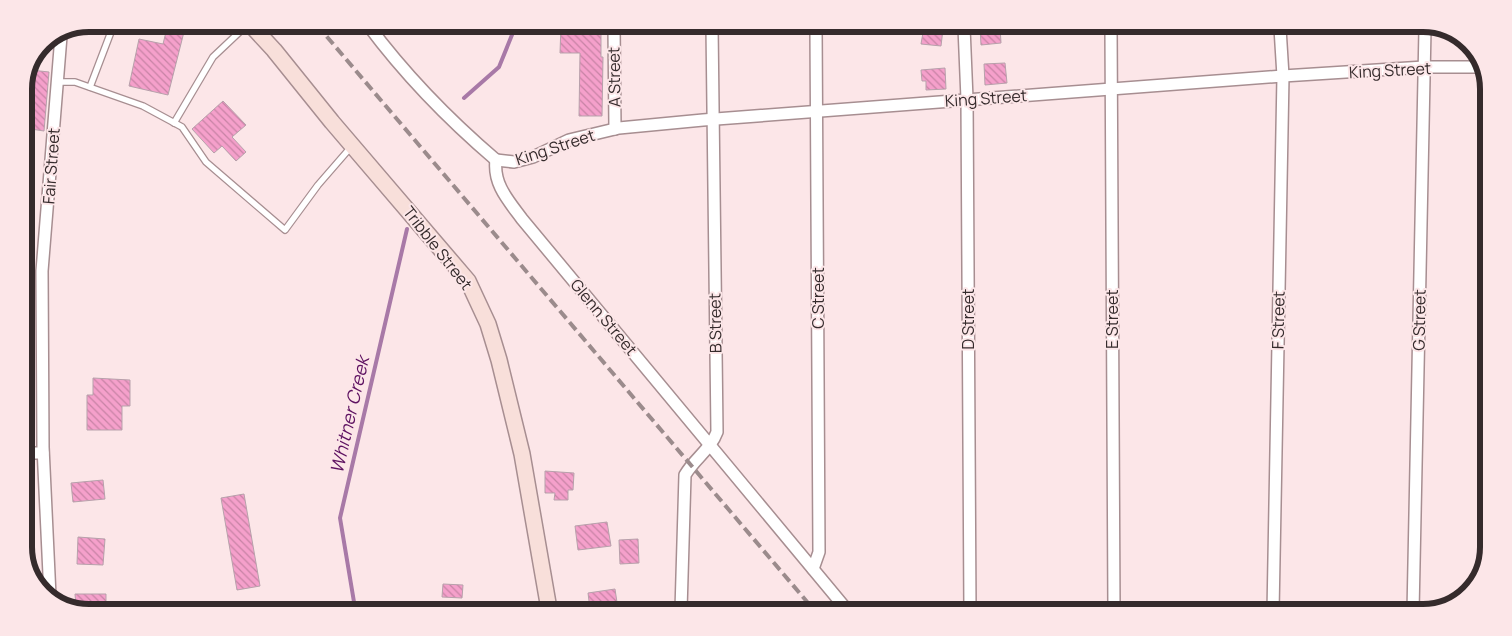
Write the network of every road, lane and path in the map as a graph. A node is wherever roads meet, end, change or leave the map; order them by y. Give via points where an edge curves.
1 (111, 32) edge
2 (240, 32) edge
3 (257, 32) edge
4 (373, 32) edge
5 (614, 32) edge
6 (712, 32) edge
7 (816, 32) edge
8 (964, 32) edge
9 (1111, 32) edge
10 (1280, 32) edge
11 (1425, 32) edge
12 (61, 41) edge
13 (1424, 67) junction
14 (1475, 67) edge
15 (1283, 76) junction
16 (58, 82) junction
17 (90, 87) junction
18 (1111, 89) junction
19 (967, 99) junction
20 (817, 111) junction
21 (713, 119) junction
22 (174, 122) junction
23 (615, 129) junction
24 (353, 145) junction
25 (496, 160) junction
26 (710, 446) junction
27 (33, 453) edge
28 (43, 453) junction
29 (813, 569) junction
30 (50, 587) edge
31 (549, 604) edge
32 (681, 604) edge
33 (842, 604) edge
34 (970, 604) edge
35 (1114, 604) edge
36 (1273, 604) edge
37 (1413, 604) edge

1 - 17 lane
2 - 22 lane via 213,57
3 - 24 street, Tribble Street
4 - 25 street via 398,66 459,128
5 - 23 street, A Street
6 - 21 street, B Street
7 - 20 street, C Street
8 - 19 street, D Street
9 - 18 street, E Street
10 - 15 street, F Street
11 - 13 street, G Street
12 - 16 street, Fair Street
13 - 14 street, King Street
13 - 15 street, King Street
13 - 37 street, G Street
15 - 18 street, King Street
15 - 36 street, F Street
16 - 17 lane via 75,82
16 - 28 street, Fair Street via 42,271
17 - 22 lane via 143,106
18 - 19 street, King Street
18 - 35 street, E Street
19 - 20 street, King Street
19 - 34 street, D Street
20 - 21 street, King Street
20 - 29 street, C Street via 819,552
21 - 23 street, King Street
21 - 26 street, B Street via 716,432
22 - 24 lane via 182,127 206,162 285,230
23 - 25 street, King Street via 569,140 514,162
24 - 31 street, Tribble Street via 468,281 488,324 522,454
25 - 26 street, Glenn Street via 494,174 501,190 522,219
26 - 29 street, Glenn Street
26 - 32 street via 685,475
27 - 28 street
28 - 30 street, Fair Street
29 - 33 street, Glenn Street

